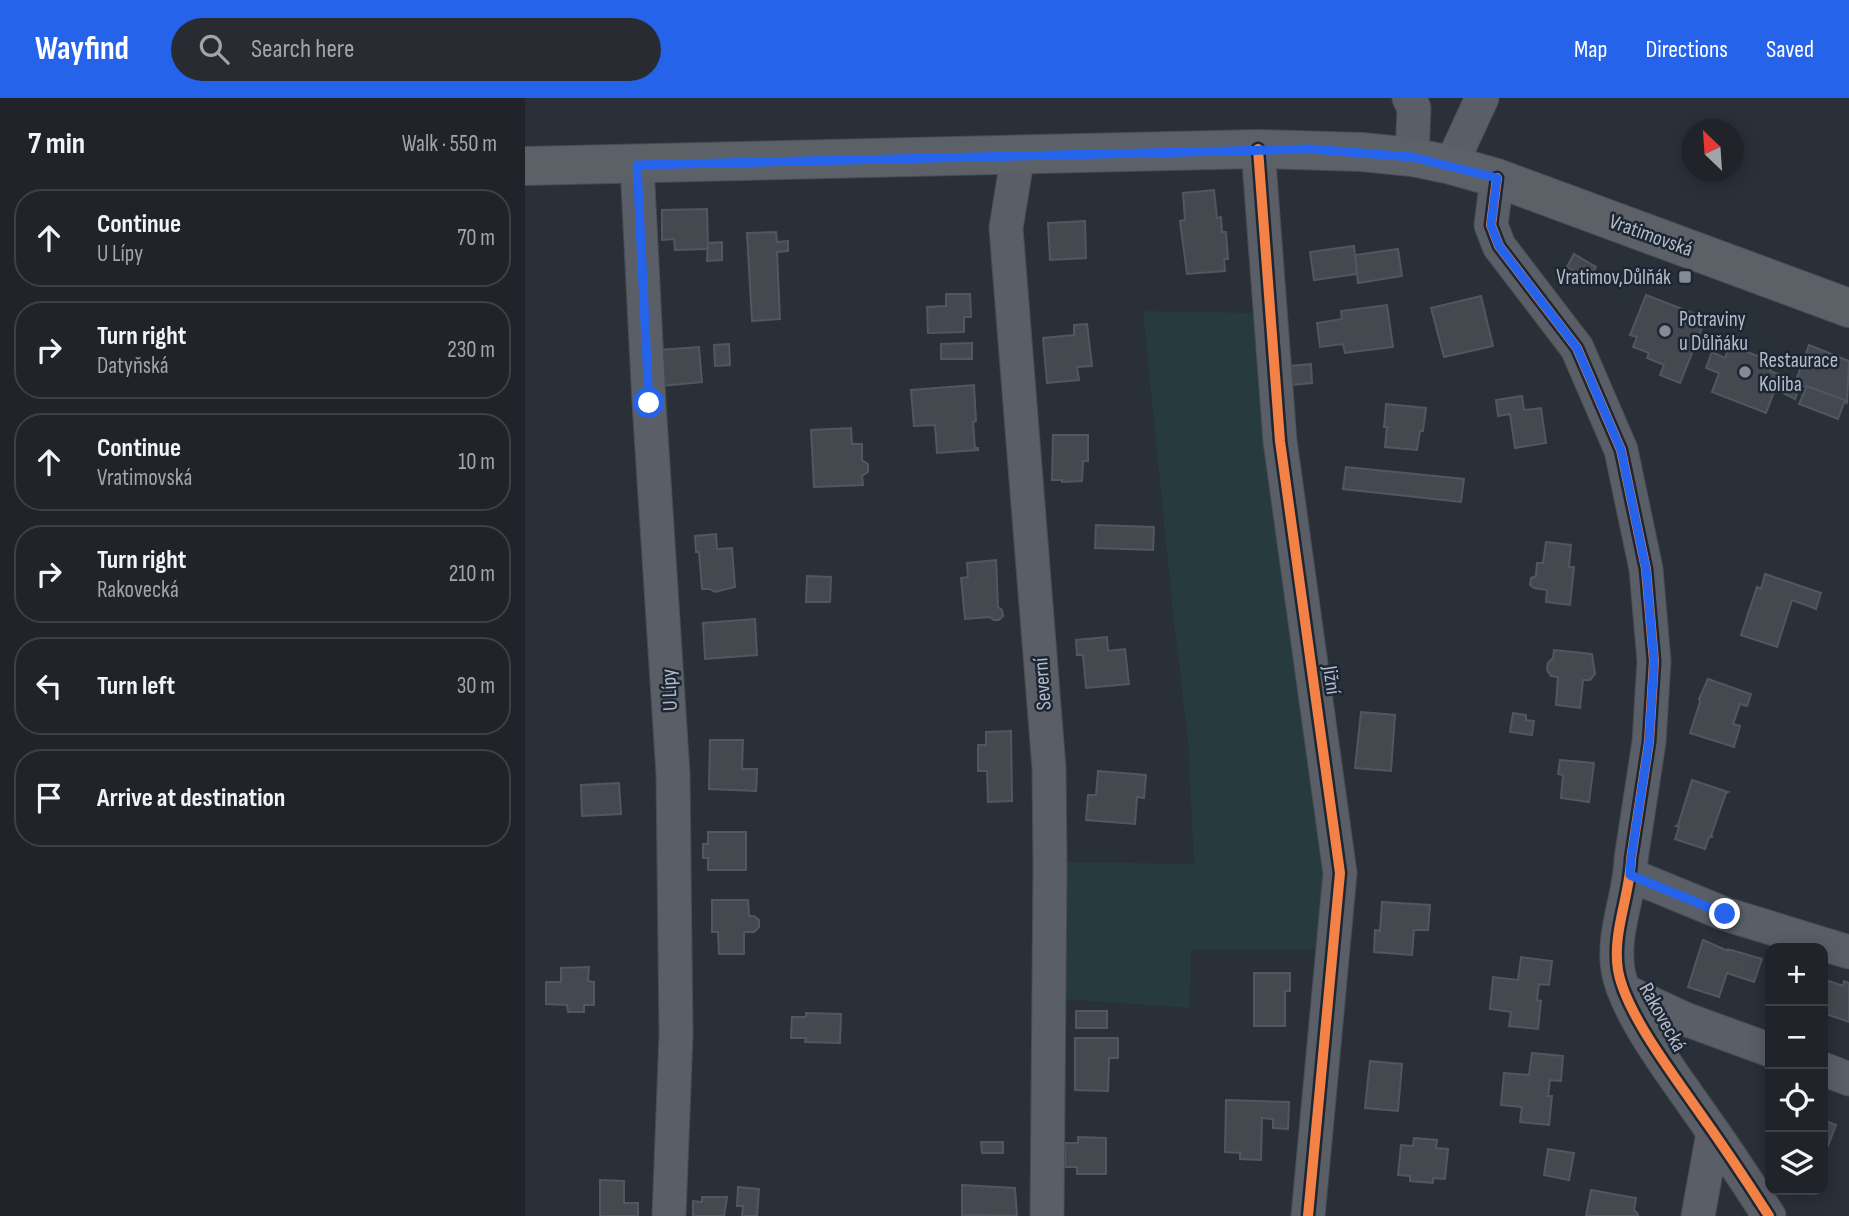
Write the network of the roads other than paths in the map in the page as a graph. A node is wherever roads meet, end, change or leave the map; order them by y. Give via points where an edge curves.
1 (1409, 98) edge
2 (1482, 98) edge
3 (1258, 149) junction
4 (1018, 155) junction
5 (1412, 157) junction
6 (637, 165) junction
7 (1451, 165) junction
8 (525, 166) edge
9 (1497, 178) junction
10 (1849, 308) edge
11 (1630, 875) junction
12 (1849, 952) edge
13 (1625, 992) junction
14 (1765, 1048) edge
15 (1828, 1071) edge
16 (1849, 1079) edge
17 (1713, 1133) junction
18 (669, 1216) edge
19 (1047, 1216) edge
20 (1308, 1216) edge
21 (1698, 1216) edge
22 (1769, 1216) edge

1 - 5 street via 1414,108
2 - 7 street
3 - 4 main road, Vratimovská
3 - 5 main road, Vratimovská
3 - 20 street, Jižní via 1280,442 1340,873
4 - 6 main road, Vratimovská
4 - 19 street, Severní via 1006,228 1049,768
5 - 7 main road, Vratimovská
6 - 8 main road, Vratimovská
6 - 18 street, U Lípy via 673,774 676,1035
7 - 9 main road, Vratimovská
9 - 10 main road, Vratimovská
9 - 11 street, Rakovecká via 1491,225 1499,246 1577,348 1621,450 1646,569 1654,661 1649,742
11 - 12 street via 1725,914
11 - 13 street, Rakovecká via 1618,928 1618,970
13 - 14 street
13 - 17 street, Rakovecká via 1659,1054
15 - 16 street
17 - 21 street
17 - 22 street, Rakovecká

